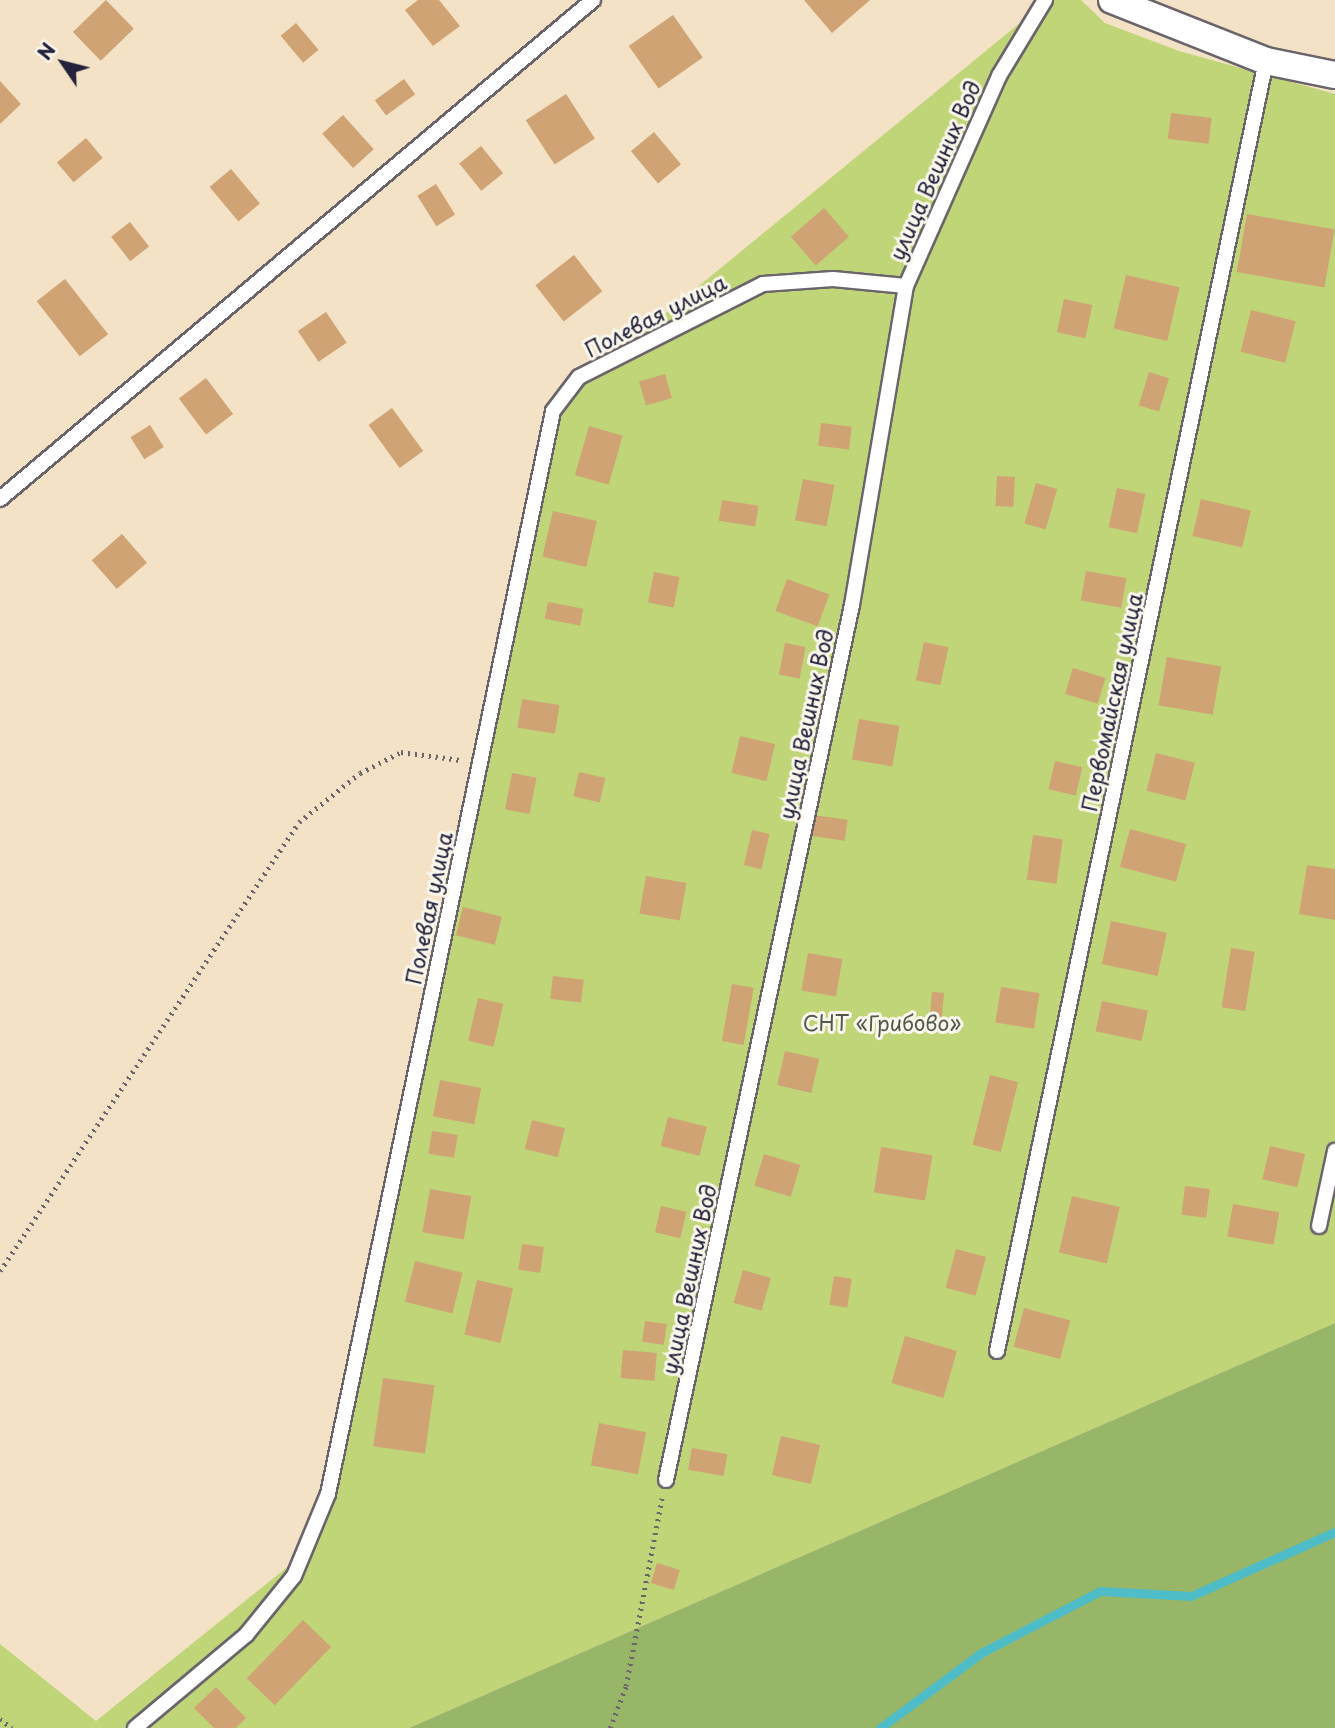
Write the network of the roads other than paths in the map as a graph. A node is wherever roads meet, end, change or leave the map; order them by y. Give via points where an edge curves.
1 (593, 0) edge
2 (1045, 0) edge
3 (1112, 0) edge
4 (1266, 61) junction
5 (1335, 75) edge
6 (906, 286) junction
7 (0, 499) edge
8 (1335, 1151) edge
9 (1319, 1226) dead end
10 (997, 1351) dead end
11 (666, 1480) road end
12 (135, 1728) edge

1 - 7 lane
2 - 6 lane, улица Вешних Вод via 999,76
3 - 4 street
4 - 5 street
4 - 10 lane, Первомайская улица
6 - 11 lane, улица Вешних Вод via 852,605
6 - 12 lane, Полевая улица via 833,279 762,284 579,377 552,411 328,1494 295,1576 246,1635
8 - 9 lane

